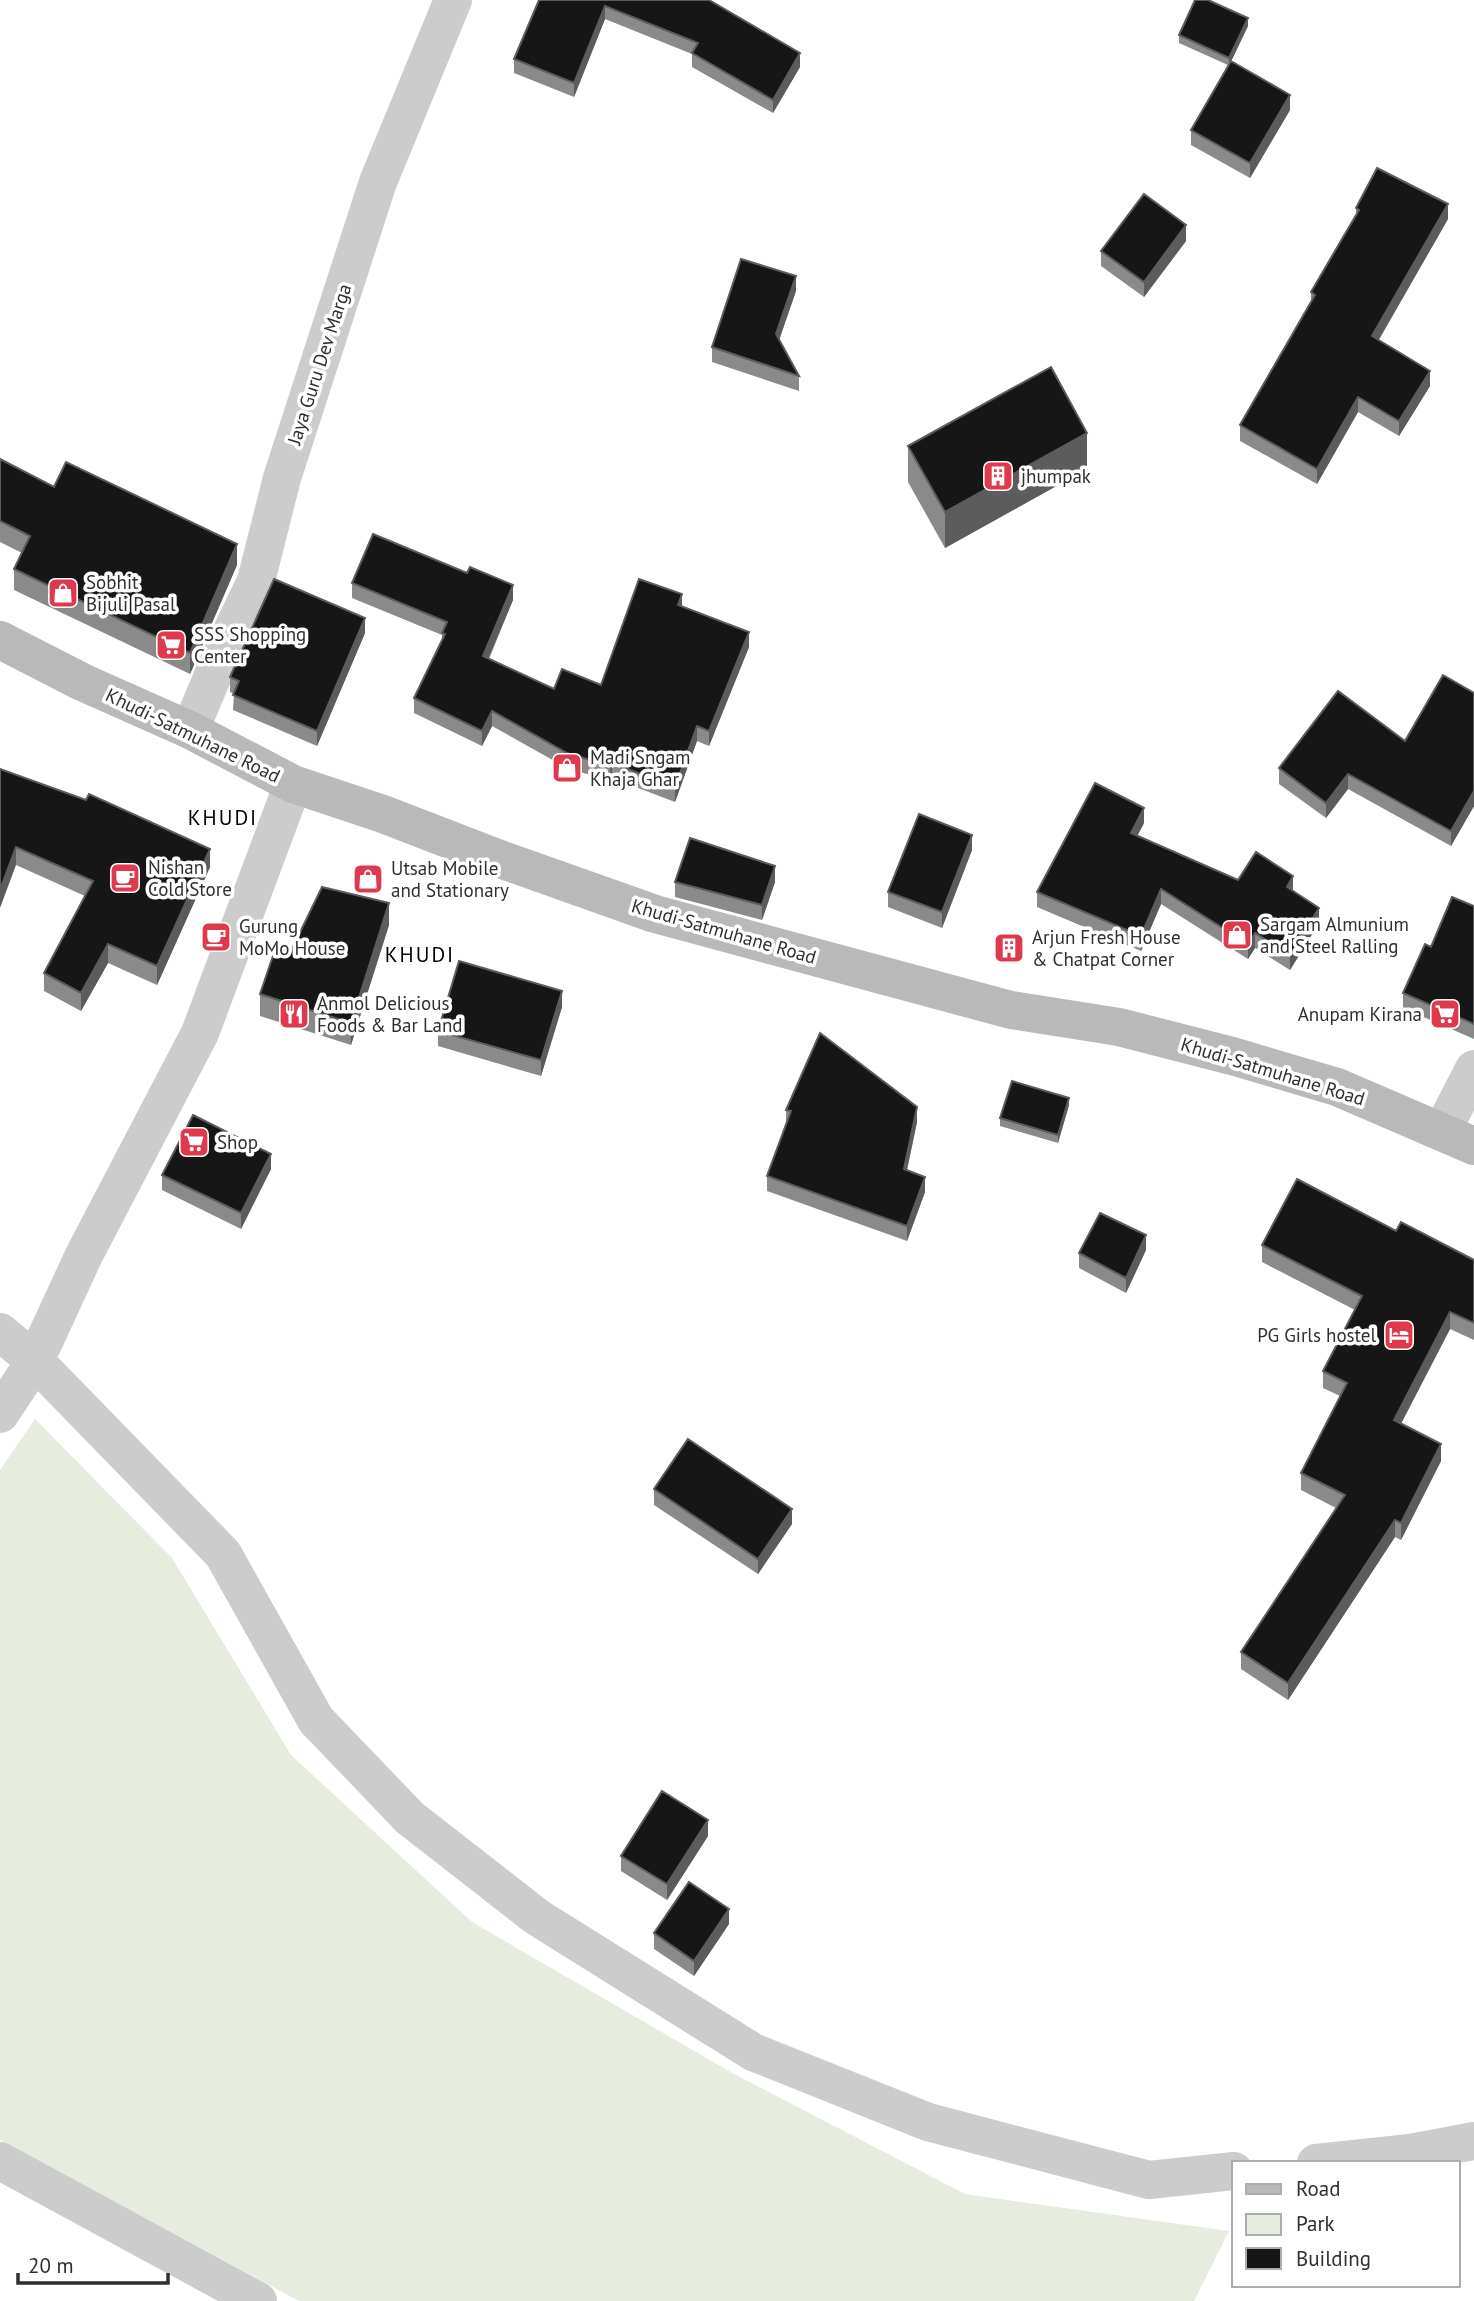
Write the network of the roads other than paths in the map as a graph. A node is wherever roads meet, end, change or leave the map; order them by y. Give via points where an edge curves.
1 (453, 0) edge
2 (0, 640) edge
3 (190, 730) junction
4 (293, 784) junction
5 (1474, 1069) edge
6 (1458, 1138) edge
7 (0, 1332) edge
8 (35, 1361) junction
9 (0, 1414) edge
10 (1474, 2141) edge
11 (0, 2161) edge
12 (1335, 2161) edge
13 (1232, 2171) edge
14 (258, 2301) edge

1 - 3 street, Jaya Guru Dev Marga via 378,182 282,478 257,581
2 - 3 main road, Khudi-Satmuhane Road
3 - 4 main road, Khudi-Satmuhane Road
4 - 6 main road, Khudi-Satmuhane Road via 655,914 1011,1010 1119,1027 1232,1056 1337,1087
4 - 8 street via 200,1033 84,1255
5 - 6 street
7 - 8 street
8 - 9 street
8 - 13 street via 223,1554 316,1720 410,1818 537,1917 753,2052 928,2122 1149,2180
10 - 12 street
11 - 14 street

